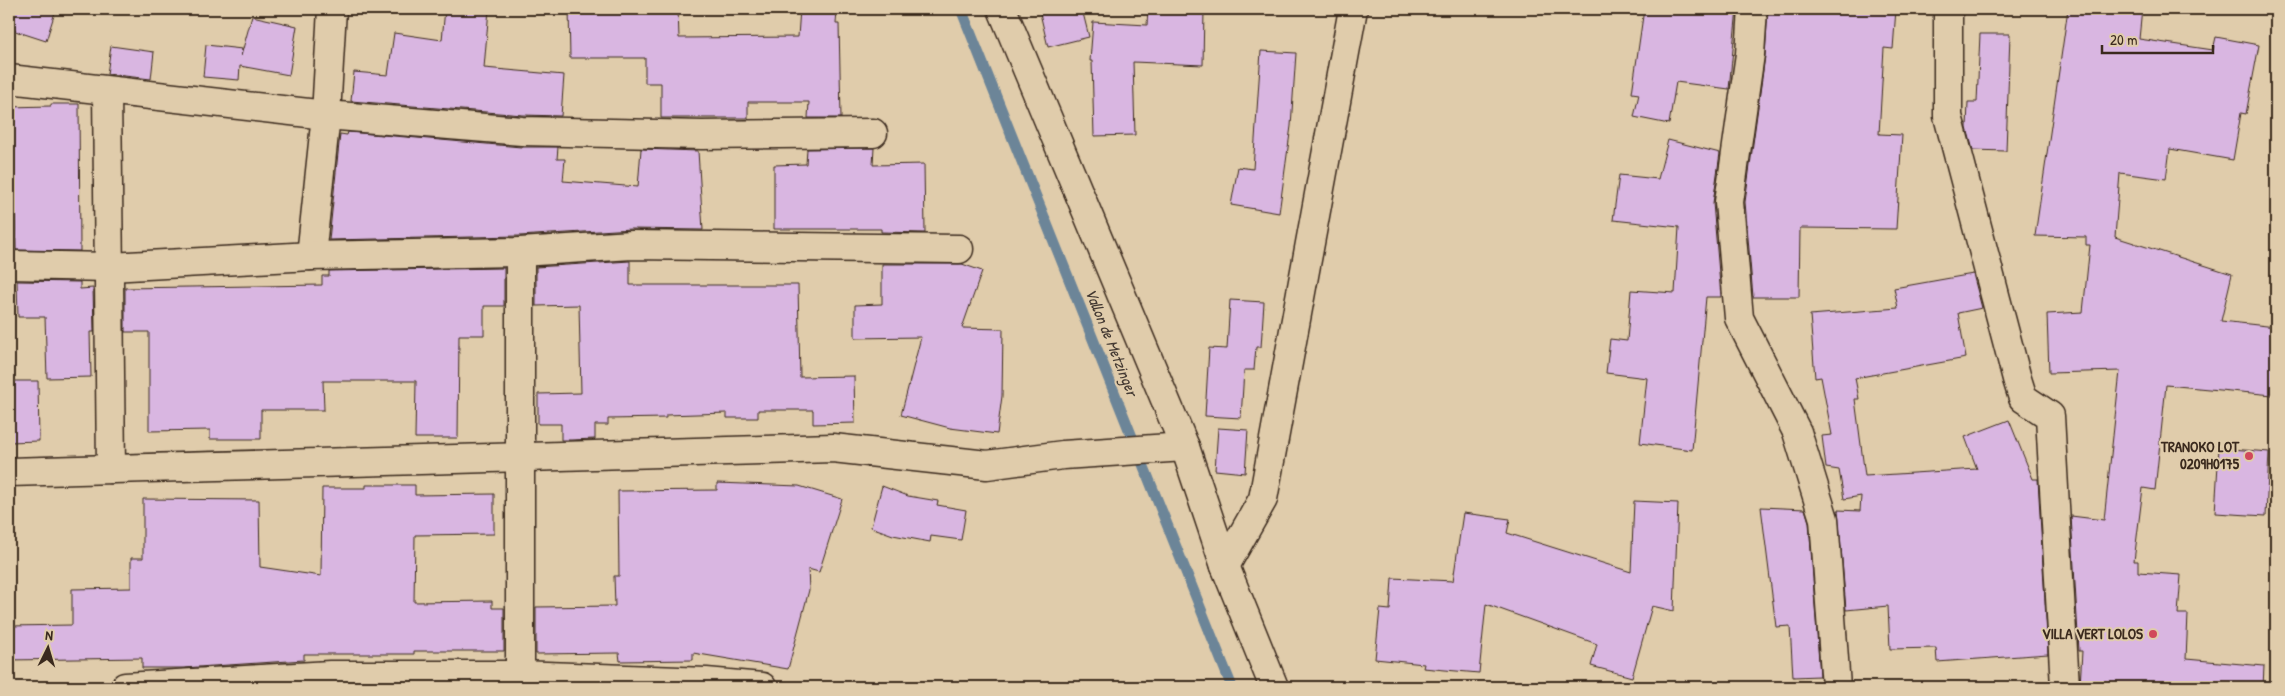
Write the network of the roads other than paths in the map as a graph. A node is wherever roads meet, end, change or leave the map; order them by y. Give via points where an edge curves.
1 (332, 9) edge
2 (1002, 9) edge
3 (1353, 9) edge
4 (1753, 9) edge
5 (1948, 9) edge
6 (9, 78) edge
7 (108, 91) junction
8 (326, 114) junction
9 (873, 133) dead end
10 (958, 249) dead end
11 (520, 252) junction
12 (311, 256) junction
13 (9, 265) edge
14 (110, 267) junction
15 (1185, 447) junction
16 (519, 456) junction
17 (111, 469) junction
18 (9, 472) edge
19 (1225, 566) junction
20 (520, 675) junction
21 (125, 687) edge
22 (762, 687) edge
23 (1274, 687) edge
24 (1836, 687) edge
25 (2065, 687) edge

1 - 8 street
2 - 15 street
3 - 19 street via 1264,499
4 - 24 street via 1750,54 1729,202 1739,318 1797,432 1824,519
5 - 25 street via 1948,116 2017,379 2024,398 2050,416
6 - 7 street
7 - 8 street
7 - 14 street
8 - 9 street via 522,131
8 - 12 street
10 - 11 street via 632,245
11 - 12 street
11 - 16 street
12 - 14 street
13 - 14 street
14 - 17 street
15 - 16 street via 1062,455 987,465 833,448
15 - 19 street
16 - 17 street
16 - 20 street
17 - 18 street
19 - 23 street
20 - 21 street via 330,675
20 - 22 street

